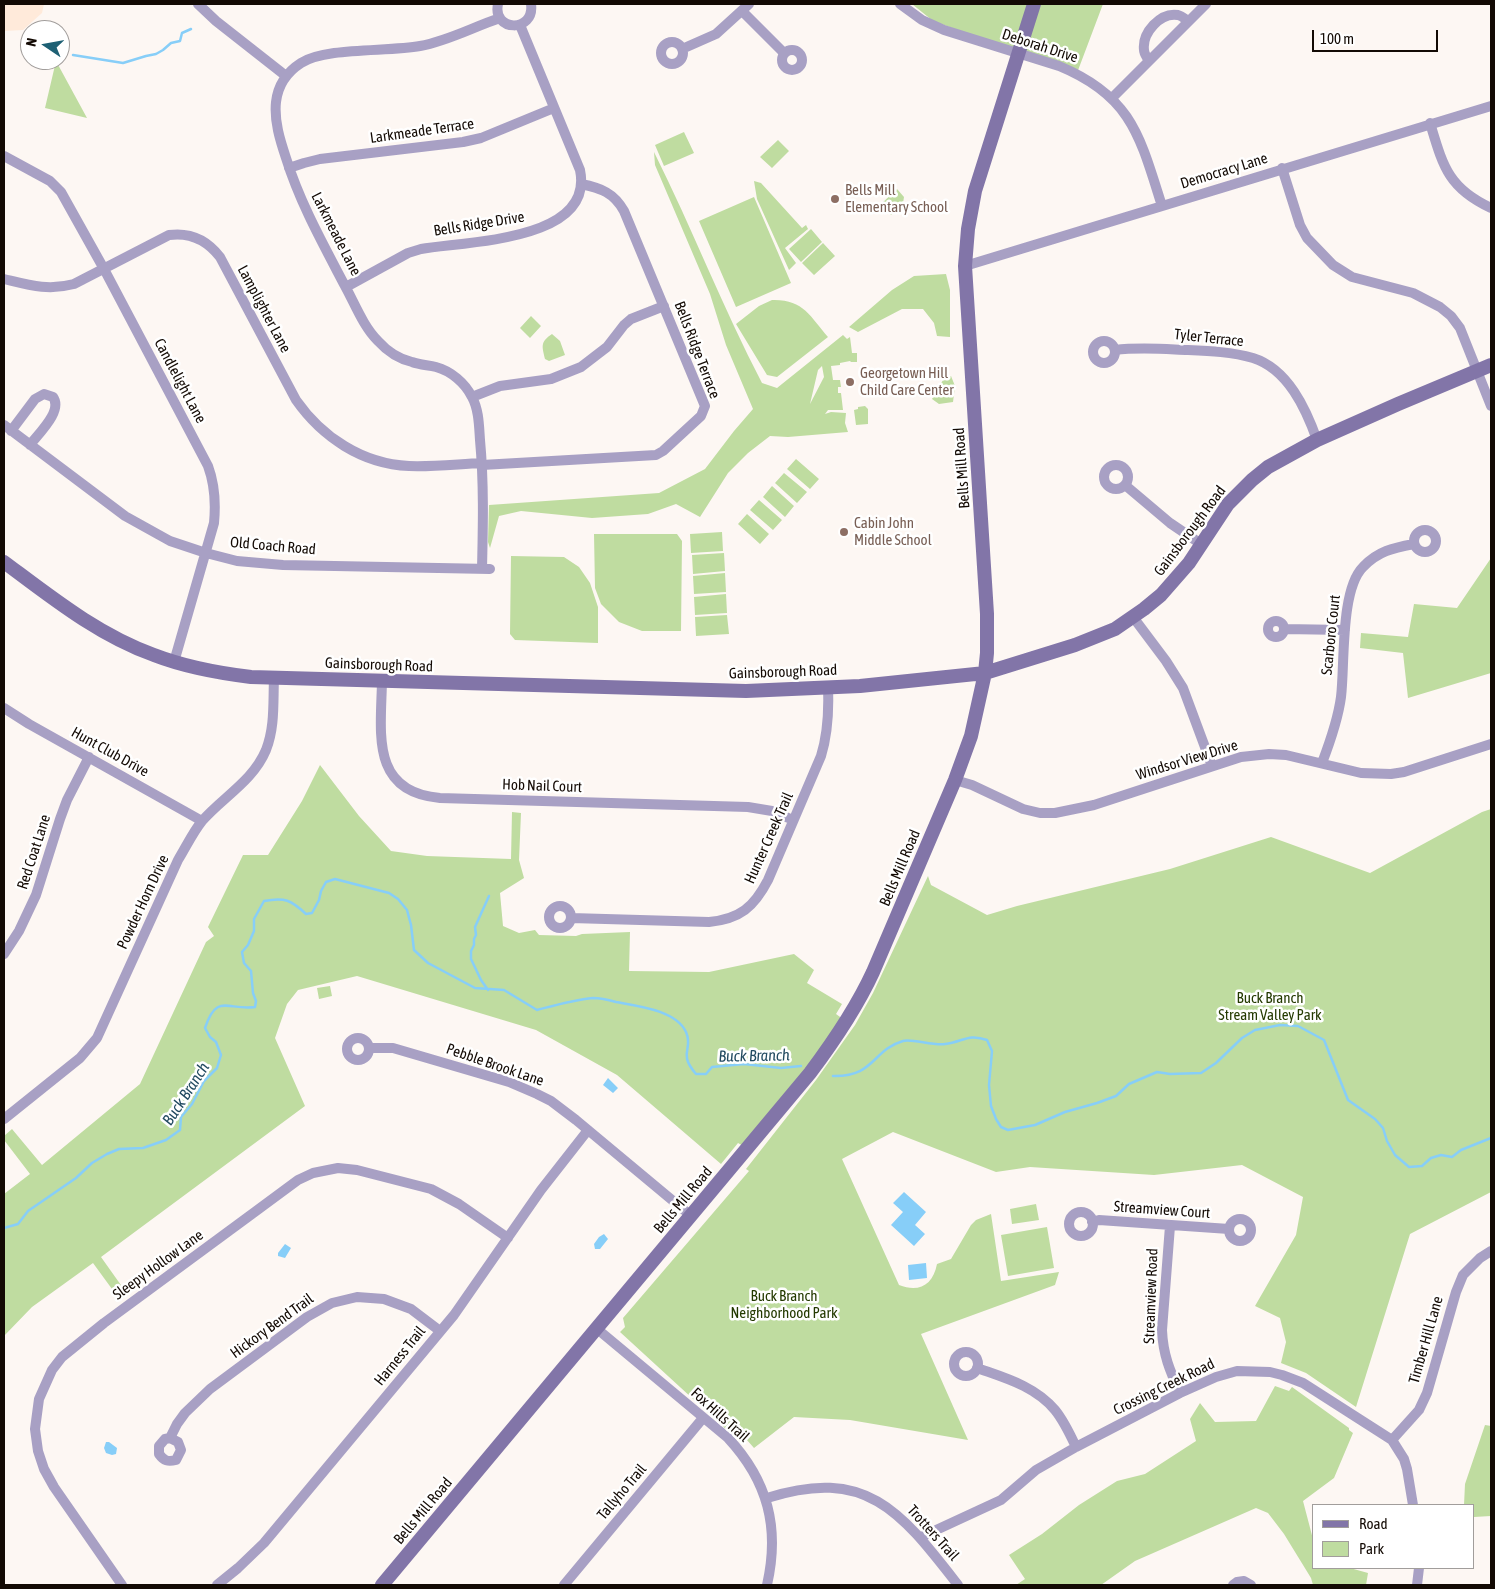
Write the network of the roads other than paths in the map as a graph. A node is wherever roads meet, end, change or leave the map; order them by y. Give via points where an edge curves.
1 (198, 4) edge
2 (498, 4) edge
3 (531, 4) edge
4 (900, 4) edge
5 (1034, 4) edge
6 (1206, 4) edge
7 (746, 8) edge
8 (500, 18) junction
9 (1188, 22) junction
10 (520, 25) junction
11 (682, 49) dead end
12 (784, 53) dead end
13 (1018, 54) junction
14 (1149, 61) junction
15 (286, 76) junction
16 (1112, 98) junction
17 (1491, 106) edge
18 (554, 108) junction
19 (1430, 124) junction
20 (4, 156) edge
21 (289, 168) junction
22 (1282, 168) junction
23 (581, 184) junction
24 (1162, 206) junction
25 (1491, 208) edge
26 (966, 266) junction
27 (104, 269) junction
28 (4, 279) edge
29 (346, 287) junction
30 (664, 306) junction
31 (1115, 350) dead end
32 (1491, 365) edge
33 (1476, 371) junction
34 (472, 397) junction
35 (1491, 406) edge
36 (7, 428) edge
37 (1317, 440) junction
38 (30, 445) junction
39 (482, 464) junction
40 (1125, 485) dead end
41 (1201, 544) junction
42 (1414, 544) dead end
43 (206, 553) junction
44 (4, 562) edge
45 (486, 569) joint
46 (1133, 617) junction
47 (1284, 629) dead end
48 (1345, 630) junction
49 (174, 662) junction
50 (985, 673) junction
51 (274, 678) junction
52 (382, 681) junction
53 (828, 688) junction
54 (4, 708) edge
55 (1491, 744) edge
56 (89, 757) junction
57 (1322, 763) junction
58 (1212, 766) junction
59 (955, 780) junction
60 (793, 820) junction
61 (202, 821) junction
62 (571, 918) dead end
63 (4, 954) edge
64 (370, 1048) dead end
65 (4, 1119) edge
66 (588, 1130) junction
67 (690, 1215) junction
68 (1092, 1222) dead end
69 (1170, 1226) junction
70 (1229, 1229) dead end
71 (508, 1238) junction
72 (1491, 1252) edge
73 (596, 1328) junction
74 (440, 1331) junction
75 (977, 1368) dead end
76 (1180, 1393) junction
77 (703, 1418) junction
78 (170, 1438) dead end
79 (1392, 1440) junction
80 (1076, 1447) junction
81 (766, 1498) junction
82 (1413, 1504) edge
83 (921, 1537) junction
84 (1419, 1569) edge
85 (122, 1585) edge
86 (217, 1585) edge
87 (382, 1585) edge
88 (564, 1585) edge
89 (767, 1585) edge
90 (958, 1585) edge
91 (1234, 1585) edge
92 (1251, 1585) edge
93 (1417, 1585) edge

1 - 15 street
2 - 8 street
3 - 10 street via 531,14
4 - 13 street, Deborah Drive via 938,28
5 - 13 street, Bells Mill Road
6 - 9 street
7 - 11 street via 716,34
7 - 12 street
8 - 10 street via 509,25
8 - 15 street, Larkmeade Lane via 443,41 420,46 313,57 300,63
9 - 14 street
9 - 14 street via 1180,15 1158,21 1148,32 1144,43
10 - 18 street
13 - 16 street, Deborah Drive via 1077,73
13 - 26 street, Bells Mill Road via 975,190
14 - 16 street
15 - 21 street, Larkmeade Lane via 277,95 276,112
16 - 24 street, Deborah Drive via 1135,130
17 - 19 street, Democracy Lane
18 - 21 street, Larkmeade Terrace via 481,138 320,159
18 - 23 street via 580,170
19 - 22 street, Democracy Lane
19 - 25 street via 1448,173 1463,192
20 - 27 street, Candlelight Lane via 62,192
21 - 29 street, Larkmeade Lane via 310,220
22 - 24 street, Democracy Lane
22 - 33 street via 1300,225 1318,251 1352,277 1413,293 1452,316 1460,328
23 - 29 street, Bells Ridge Drive via 572,208 541,228 521,235 421,249
23 - 30 street, Bells Ridge Terrace via 599,188 619,202
24 - 26 street, Democracy Lane
26 - 50 street, Bells Mill Road via 987,614
27 - 28 street, Lamplighter Lane via 58,288
27 - 39 street, Lamplighter Lane via 169,235 199,238 220,257 296,400 311,420 332,438 356,453 382,462 408,466
27 - 43 street, Candlelight Lane via 208,466 216,502
29 - 34 street, Larkmeade Lane via 379,343 396,356 450,373
30 - 34 street via 632,319 607,347 581,367 551,379 500,386
30 - 39 street, Bells Ridge Terrace via 705,406 701,416 663,451 652,456
31 - 37 street, Tyler Terrace via 1136,347 1221,351 1255,359 1274,370 1294,391
32 - 33 street, Gainsborough Road
33 - 35 street
33 - 37 street, Gainsborough Road
34 - 39 street, Larkmeade Lane via 478,416
36 - 38 street, Old Coach Road
36 - 38 street via 39,396 53,397 57,405 54,413
37 - 41 street, Gainsborough Road via 1268,467 1252,480 1228,504
38 - 43 street, Old Coach Road via 125,516 170,541
39 - 45 street, Larkmeade Lane
40 - 41 street
41 - 46 street, Gainsborough Road via 1161,595
42 - 48 street, Scarboro Court via 1385,550 1362,568 1351,587
43 - 45 street, Old Coach Road via 237,561 274,564
43 - 49 street, Candlelight Lane
44 - 49 street, Gainsborough Road via 87,622 131,646
46 - 50 street, Gainsborough Road via 1115,629 1075,645
46 - 58 street via 1183,688
47 - 48 street
48 - 57 street, Scarboro Court via 1341,697
49 - 51 street, Gainsborough Road via 233,674
50 - 53 street, Gainsborough Road
50 - 59 street, Bells Mill Road via 971,736
51 - 52 street, Gainsborough Road
51 - 61 street, Powder Horn Drive via 272,726 258,766
52 - 53 street, Gainsborough Road via 713,690
52 - 60 street, Hob Nail Court via 381,743 384,760 395,779 419,795 748,807 772,811
53 - 60 street, Hunter Creek Trail via 826,739
54 - 56 street, Hunt Club Drive
55 - 57 street, Windsor View Drive via 1391,774 1361,773
56 - 61 street, Hunt Club Drive
56 - 63 street, Red Coat Lane via 67,800 36,895
57 - 58 street, Windsor View Drive via 1269,754 1240,757
58 - 59 street, Windsor View Drive via 1094,805 1040,814
59 - 67 street, Bells Mill Road via 873,972 847,1022 810,1073
60 - 62 street, Hunter Creek Trail via 760,896 732,917 709,922
61 - 65 street, Powder Horn Drive via 178,860 97,1038 80,1058
64 - 66 street, Pebble Brook Lane via 394,1048 522,1087 551,1101
66 - 67 street, Pebble Brook Lane
66 - 71 street, Harness Trail
67 - 73 street, Bells Mill Road
68 - 69 street, Streamview Court
69 - 70 street, Streamview Court
69 - 76 street, Streamview Road via 1162,1330 1166,1362
71 - 74 street, Harness Trail
71 - 85 street, Sleepy Hollow Lane via 459,1204 431,1190 357,1170 338,1168 313,1173 298,1180 68,1351 52,1370 39,1398 35,1429 38,1451 54,1487
72 - 79 street, Timber Hill Lane via 1463,1275 1427,1393 1419,1410
73 - 77 street, Fox Hills Trail
73 - 87 street, Bells Mill Road
74 - 78 street, Hickory Bend Trail via 411,1309 384,1299 357,1297 332,1303 307,1317 210,1389 184,1413
74 - 86 street, Harness Trail via 264,1543
75 - 80 street via 1017,1383 1045,1400 1064,1423
76 - 79 street, Crossing Creek Road via 1237,1371 1276,1373 1303,1383
76 - 80 street, Crossing Creek Road
77 - 81 street, Fox Hills Trail via 736,1447
77 - 88 street, Tallyho Trail
79 - 82 street, Crossing Creek Road via 1404,1459
80 - 83 street, Crossing Creek Road via 1036,1470 1001,1500
81 - 83 street, Trotters Trail via 809,1488 851,1491 870,1497 897,1514
81 - 89 street, Fox Hills Trail via 772,1522 773,1547
83 - 90 street, Trotters Trail
84 - 93 street
91 - 92 street via 1244,1581

